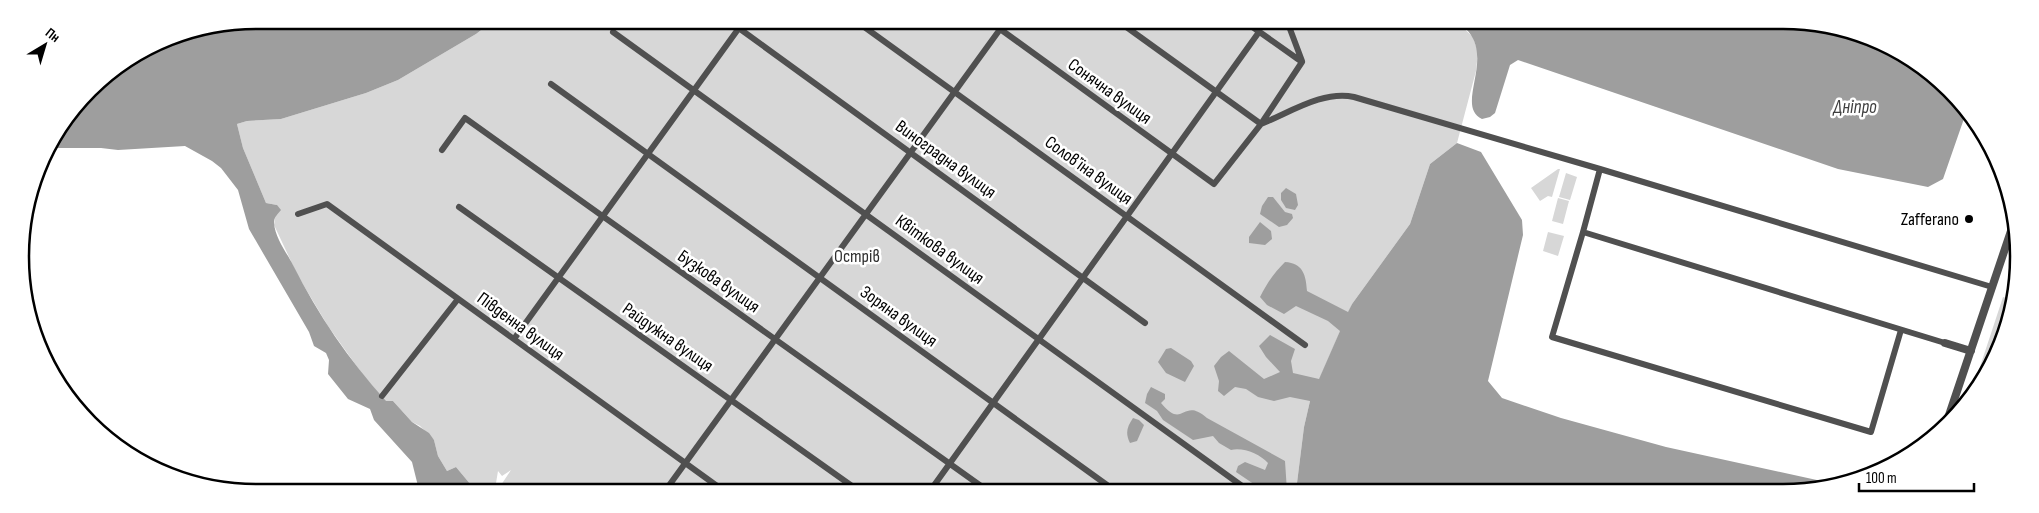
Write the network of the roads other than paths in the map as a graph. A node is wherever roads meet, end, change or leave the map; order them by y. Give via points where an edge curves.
1 (738, 29) edge
2 (740, 29) edge
3 (867, 29) edge
4 (1000, 29) joint
5 (1129, 29) edge
6 (1255, 29) edge
7 (1289, 29) edge
8 (613, 32) dead end
9 (1259, 32) junction
10 (1302, 62) junction
11 (551, 84) dead end
12 (694, 90) junction
13 (955, 92) junction
14 (1216, 93) junction
15 (1261, 124) junction
16 (442, 150) dead end
17 (911, 152) junction
18 (648, 154) junction
19 (1172, 155) junction
20 (1600, 169) junction
21 (459, 207) dead end
22 (298, 214) dead end
23 (866, 214) junction
24 (602, 216) junction
25 (1126, 216) junction
26 (1584, 232) junction
27 (2009, 236) edge
28 (2006, 246) junction
29 (2010, 248) edge
30 (558, 277) junction
31 (820, 278) junction
32 (1084, 278) junction
33 (1992, 287) junction
34 (458, 299) junction
35 (1145, 323) dead end
36 (1901, 330) junction
37 (514, 339) junction
38 (775, 339) junction
39 (1039, 340) junction
40 (1945, 343) joint
41 (1305, 345) dead end
42 (1971, 351) junction
43 (382, 396) dead end
44 (731, 400) junction
45 (994, 403) junction
46 (1952, 409) edge
47 (685, 463) junction
48 (950, 464) junction
49 (670, 484) edge
50 (714, 484) edge
51 (849, 484) edge
52 (935, 484) edge
53 (978, 484) edge
54 (1106, 484) edge
55 (1239, 484) edge

1 - 12 street
2 - 17 street, Виноградна вулиця
3 - 13 street, Соловʼїна вулиця
4 - 13 street
4 - 19 street, Сонячна вулиця
5 - 14 street
6 - 9 street
7 - 10 street
8 - 12 street, Квіткова вулиця
9 - 10 street
9 - 14 street
10 - 15 street
11 - 18 street, Зоряна вулиця
12 - 18 street
12 - 23 street, Квіткова вулиця
13 - 17 street
13 - 25 street, Соловʼїна вулиця
14 - 15 street
14 - 19 street
15 - 19 street, Сонячна вулиця via 1214,184
15 - 20 street via 1314,102 1344,95
16 - 24 street, Бузкова вулиця via 465,118
17 - 23 street
17 - 32 street, Виноградна вулиця
18 - 24 street
18 - 31 street, Зоряна вулиця
19 - 25 street
20 - 26 street
20 - 33 street
21 - 30 street, Райдужна вулиця
22 - 34 street, Південна вулиця via 327,204
23 - 31 street
23 - 39 street, Квіткова вулиця
24 - 30 street
24 - 38 street, Бузкова вулиця
25 - 32 street
25 - 41 street, Соловʼїна вулиця
26 - 36 street
26 - 36 street via 1552,337 1871,432
27 - 28 street
28 - 29 street
28 - 33 street
30 - 37 street
30 - 44 street, Райдужна вулиця
31 - 38 street
31 - 45 street, Зоряна вулиця
32 - 35 street, Виноградна вулиця
32 - 39 street
33 - 42 street
34 - 37 street, Південна вулиця
34 - 43 street
36 - 40 street
37 - 47 street, Південна вулиця
38 - 44 street
38 - 48 street, Бузкова вулиця
39 - 45 street
39 - 55 street, Квіткова вулиця
40 - 42 street
42 - 46 street
44 - 47 street
44 - 51 street, Райдужна вулиця
45 - 48 street
45 - 54 street, Зоряна вулиця
47 - 49 street
47 - 50 street, Південна вулиця
48 - 52 street
48 - 53 street, Бузкова вулиця

